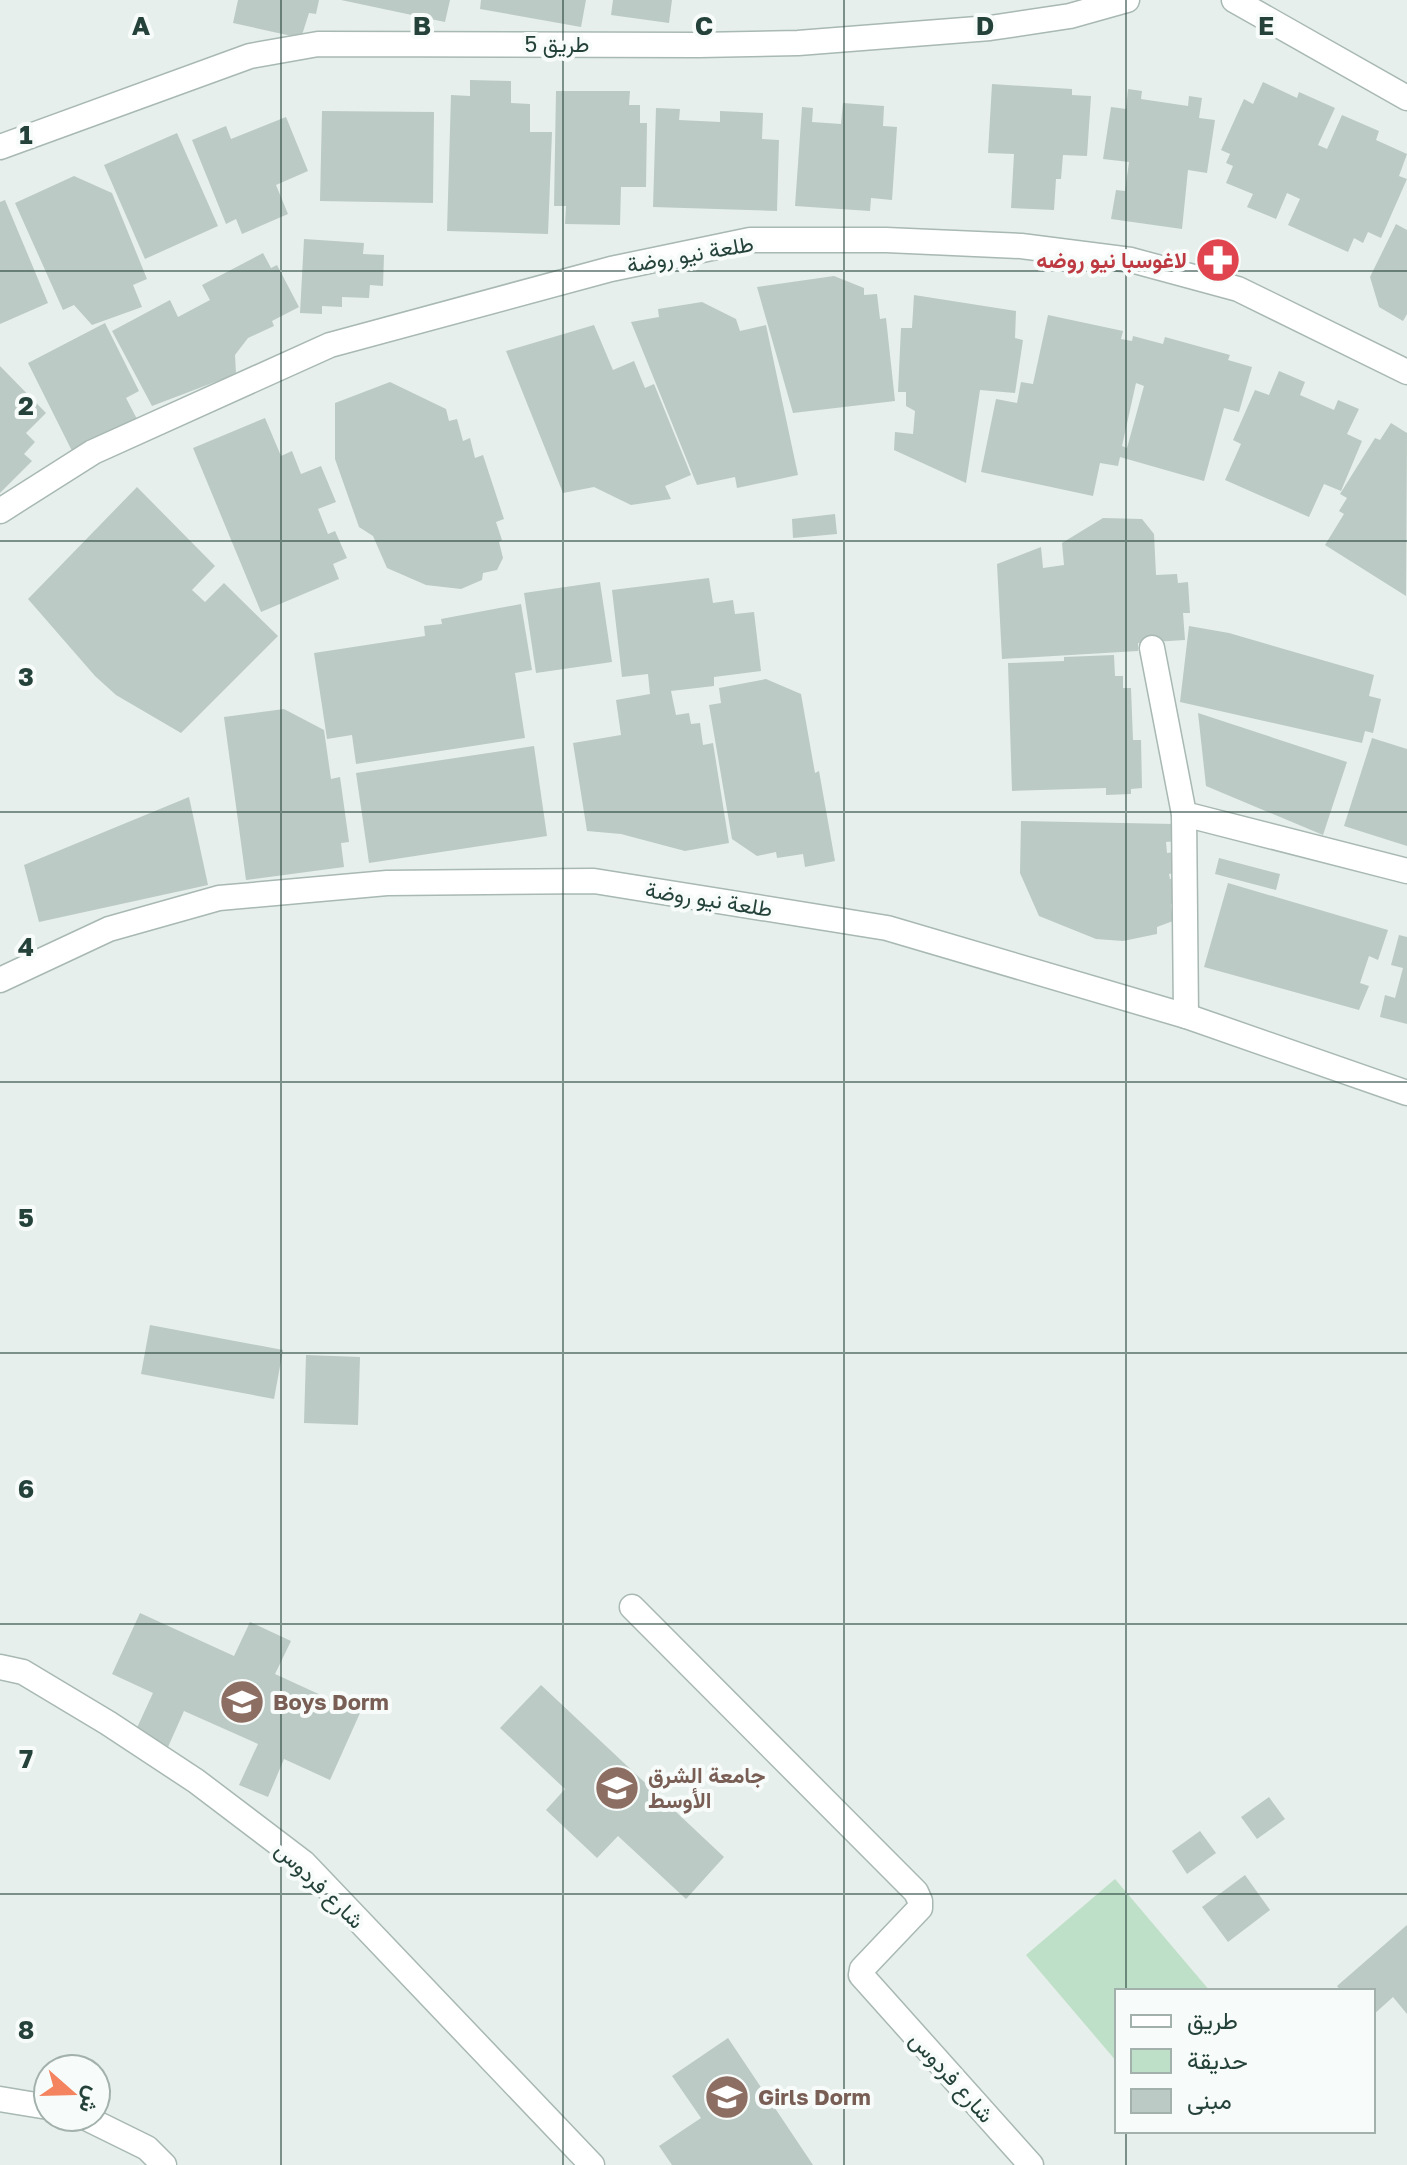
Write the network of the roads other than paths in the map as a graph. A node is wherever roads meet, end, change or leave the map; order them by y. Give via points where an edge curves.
1 (1127, 0) edge
2 (1234, 0) edge
3 (1407, 98) edge
4 (0, 147) edge
5 (1407, 372) edge
6 (0, 511) edge
7 (1152, 648) dead end
8 (1184, 814) junction
9 (1407, 871) edge
10 (0, 980) edge
11 (1186, 1016) junction
12 (1407, 1093) edge
13 (632, 1607) dead end
14 (0, 1667) edge
15 (0, 2099) edge
16 (32, 2104) edge
17 (112, 2131) edge
18 (164, 2165) edge
19 (592, 2165) edge
20 (1031, 2165) edge

1 - 4 street, طريق 5 via 1070,16 990,28 798,43 318,44 250,56
2 - 3 street
5 - 6 street, طلعة نيو روضة via 1238,289 1131,260 1006,245 750,240 611,269 330,345 93,452
7 - 8 street
8 - 9 street
8 - 11 street
10 - 11 street, طلعة نيو روضة via 109,929 219,898 387,883 594,881 887,928
11 - 12 street, طلعة نيو روضة
13 - 20 street, شارع فردوس via 916,1892 920,1908 861,1975
14 - 19 street, شارع فردوس via 23,1672 108,1723 304,1863
15 - 16 street
17 - 18 street via 147,2148

